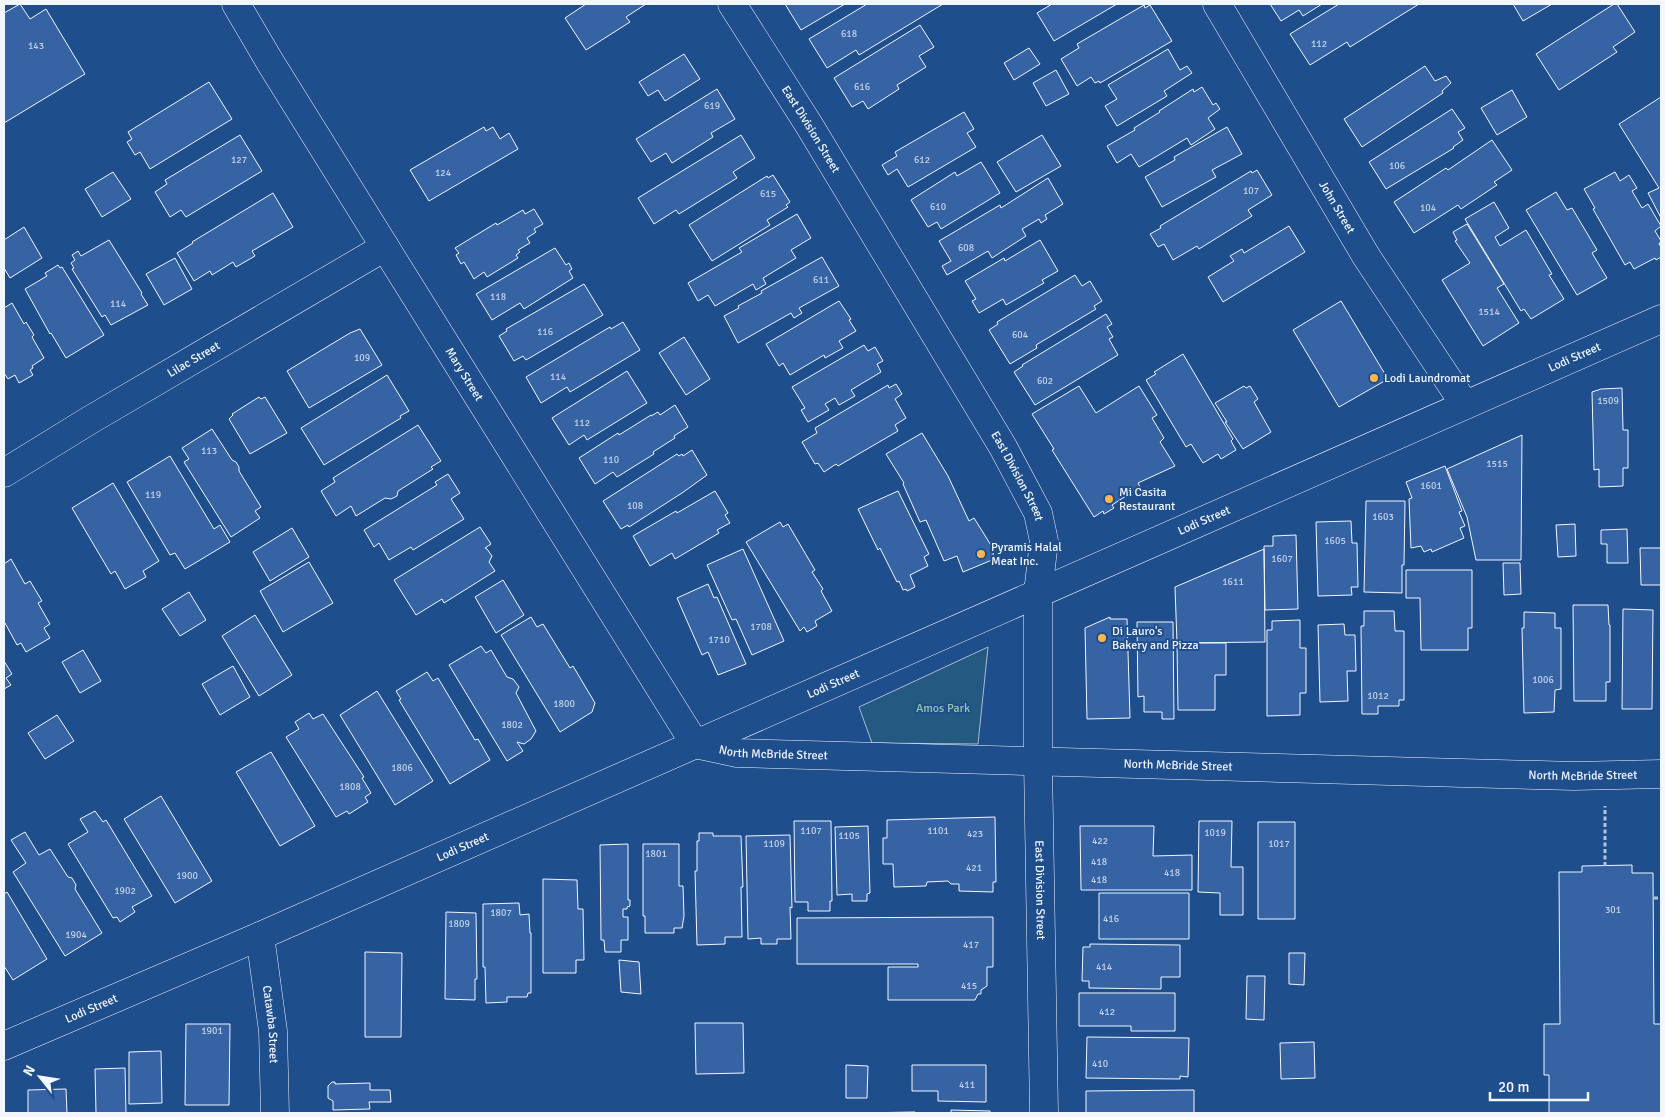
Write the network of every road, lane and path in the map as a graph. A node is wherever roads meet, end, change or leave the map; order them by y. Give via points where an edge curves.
1 (236, 4) edge
2 (732, 4) edge
3 (1217, 4) edge
4 (385, 247) junction
5 (1661, 319) edge
6 (1465, 405) junction
7 (4, 473) edge
8 (1038, 593) junction
9 (695, 744) junction
10 (1038, 762) junction
11 (1661, 774) edge
12 (1605, 775) junction
13 (1605, 866) dead end
14 (1654, 898) dead end
15 (1661, 898) edge
16 (260, 936) junction
17 (4, 1046) edge
18 (275, 1113) edge
19 (1044, 1113) edge

1 - 4 street, Mary Street
2 - 8 street, East Division Street via 809,125 992,430 1038,513 1044,541
3 - 6 street, John Street via 1366,256
4 - 7 street, Lilac Street
4 - 9 street, Mary Street
5 - 6 street, Lodi Street
6 - 8 street, Lodi Street
8 - 9 street, Lodi Street
8 - 10 street, East Division Street
9 - 10 street, North McBride Street via 737,753
9 - 16 street, Lodi Street
10 - 12 street, North McBride Street
10 - 19 street, East Division Street
11 - 12 street, North McBride Street
12 - 13 path
14 - 15 path
16 - 17 street, Lodi Street
16 - 18 street, Catawba Street via 273,1031

